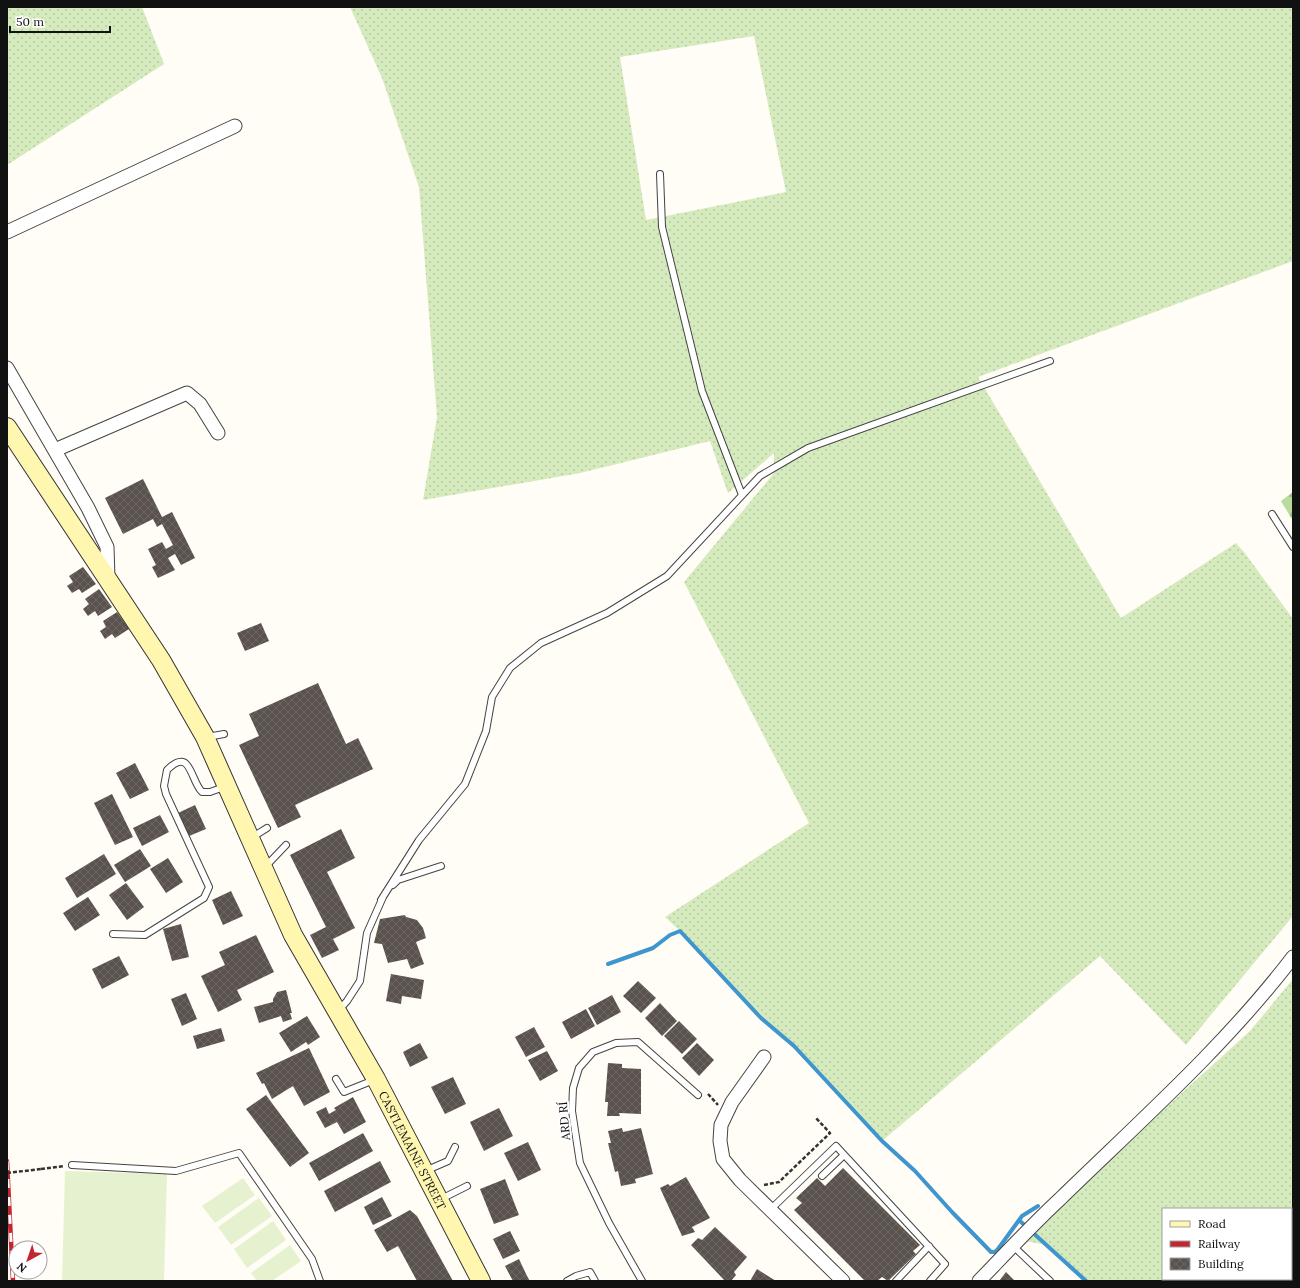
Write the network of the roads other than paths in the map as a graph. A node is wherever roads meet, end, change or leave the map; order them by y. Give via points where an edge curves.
1 (234, 126) dead end
2 (660, 174) dead end
3 (7, 232) edge
4 (1050, 361) dead end
5 (7, 368) edge
6 (7, 427) edge
7 (218, 433) dead end
8 (55, 450) junction
9 (742, 495) junction
10 (1272, 514) dead end
11 (1293, 547) edge
12 (108, 578) junction
13 (224, 734) dead end
14 (205, 737) junction
15 (226, 786) junction
16 (267, 828) dead end
17 (251, 838) junction
18 (286, 845) dead end
19 (441, 866) dead end
20 (264, 868) junction
21 (381, 900) junction
22 (113, 934) dead end
23 (1293, 957) edge
24 (339, 1017) junction
25 (764, 1057) dead end
26 (336, 1079) dead end
27 (376, 1079) junction
28 (698, 1095) dead end
29 (456, 1147) dead end
30 (844, 1155) junction
31 (72, 1165) road end
32 (424, 1172) junction
33 (822, 1176) dead end
34 (467, 1186) dead end
35 (438, 1201) junction
36 (770, 1210) junction
37 (929, 1246) junction
38 (1014, 1246) junction
39 (320, 1281) edge
40 (481, 1281) edge
41 (567, 1281) edge
42 (595, 1281) edge
43 (642, 1281) edge
44 (843, 1281) edge
45 (896, 1281) edge
46 (930, 1281) edge
47 (979, 1281) edge
48 (1050, 1281) edge

1 - 3 street
2 - 9 lane via 662,228 702,391
4 - 9 lane via 808,448 760,476
5 - 8 street
6 - 12 main road, CASTLEMAINE STREET
7 - 8 street via 200,404 187,393
8 - 12 street via 107,547
9 - 21 lane via 667,576 607,613 541,643 510,668 492,697 486,731 465,784 419,840
10 - 11 lane
12 - 14 main road, CASTLEMAINE STREET via 161,660
13 - 14 lane
14 - 15 main road, CASTLEMAINE STREET
15 - 17 main road, CASTLEMAINE STREET
15 - 22 lane via 202,792 197,787 190,766 184,762 178,762 167,770 164,786 166,794 209,887 204,898 145,935
16 - 17 lane
17 - 20 main road, CASTLEMAINE STREET
18 - 20 lane
19 - 21 lane via 398,880
20 - 24 main road, CASTLEMAINE STREET via 304,965
21 - 24 lane via 367,933 360,981
23 - 38 street via 1276,980 1217,1046
24 - 27 main road, CASTLEMAINE STREET
25 - 36 street via 732,1102 721,1125 720,1141 723,1159
26 - 27 lane via 344,1092
27 - 32 main road, CASTLEMAINE STREET
28 - 43 lane, ARD RÍ via 638,1042 616,1043 593,1052 579,1068 573,1088 572,1111 580,1163 609,1223
29 - 32 lane via 448,1161
30 - 33 lane
30 - 36 lane via 836,1146
30 - 37 lane
31 - 39 lane via 176,1171 239,1153 312,1259
32 - 35 main road, CASTLEMAINE STREET
34 - 35 lane
35 - 40 main road, CASTLEMAINE STREET
36 - 44 street
37 - 45 lane
37 - 46 lane via 945,1264
38 - 47 street
38 - 48 lane
41 - 42 lane via 590,1272

